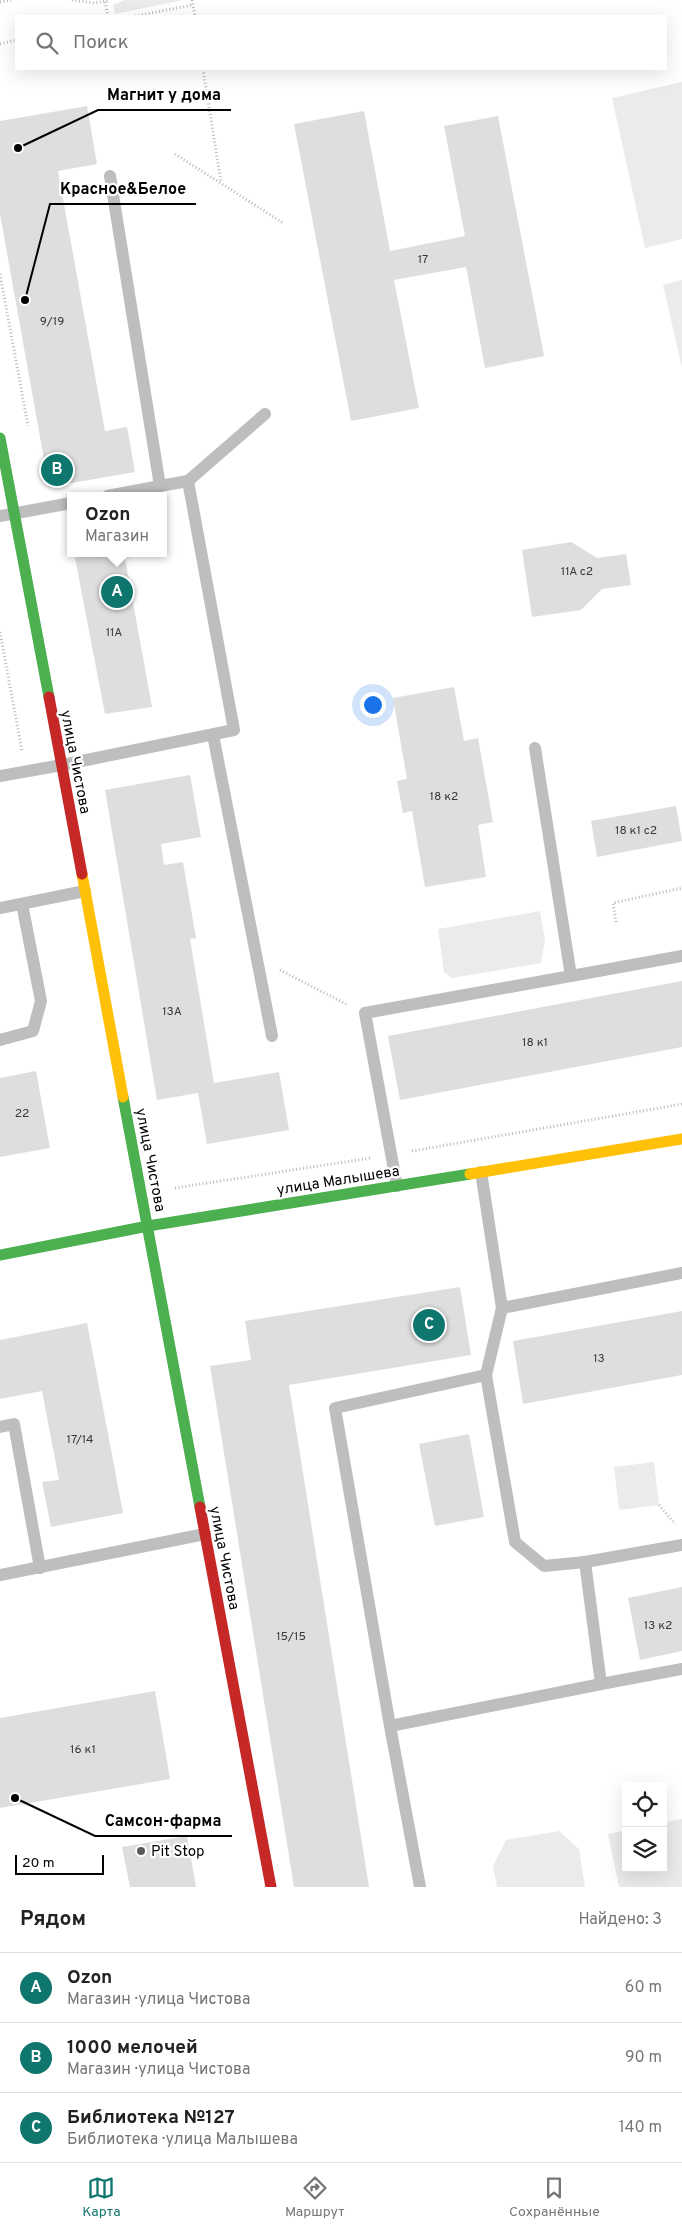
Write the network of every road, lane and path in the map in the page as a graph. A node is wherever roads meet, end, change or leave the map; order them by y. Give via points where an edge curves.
1 (11, 0) edge
2 (72, 0) edge
3 (192, 0) edge
4 (107, 1) edge
5 (0, 2) edge
6 (193, 5) junction
7 (108, 15) edge
8 (140, 15) edge
9 (195, 15) edge
10 (15, 40) edge
11 (0, 44) edge
12 (203, 70) edge
13 (175, 154) dead end
14 (110, 176) dead end
15 (222, 182) junction
16 (283, 222) dead end
17 (265, 414) dead end
18 (0, 438) edge
19 (188, 481) junction
20 (160, 486) junction
21 (129, 492) edge
22 (67, 504) edge
23 (14, 513) junction
24 (0, 516) edge
25 (0, 632) edge
26 (213, 734) junction
27 (535, 748) dead end
28 (62, 765) junction
29 (26, 771) junction
30 (0, 776) edge
31 (682, 888) edge
32 (85, 891) junction
33 (22, 904) junction
34 (0, 908) edge
35 (616, 922) dead end
36 (682, 956) edge
37 (257, 958) junction
38 (571, 976) junction
39 (365, 1013) junction
40 (272, 1036) dead end
41 (0, 1040) edge
42 (682, 1104) edge
43 (682, 1139) edge
44 (391, 1155) junction
45 (481, 1172) junction
46 (397, 1186) junction
47 (175, 1188) dead end
48 (148, 1226) junction
49 (0, 1254) edge
50 (682, 1273) edge
51 (502, 1308) junction
52 (486, 1375) junction
53 (0, 1427) edge
54 (659, 1505) dead end
55 (676, 1525) dead end
56 (205, 1534) junction
57 (682, 1545) edge
58 (585, 1562) junction
59 (40, 1568) junction
60 (0, 1575) edge
61 (682, 1669) edge
62 (601, 1684) junction
63 (390, 1726) junction
64 (271, 1887) edge
65 (420, 1887) edge

1 - 5 path
2 - 4 path
3 - 6 path
4 - 7 path
6 - 8 path
6 - 9 path
10 - 11 path
12 - 15 path
13 - 15 path
14 - 20 lane
15 - 16 path
17 - 19 lane
18 - 23 street, улица Чистова
19 - 20 lane
19 - 26 lane via 234,730
20 - 21 lane
22 - 23 lane
23 - 24 lane
23 - 28 street, улица Чистова
25 - 29 path
26 - 28 lane
26 - 37 lane
27 - 38 lane
28 - 29 lane
28 - 32 street, улица Чистова
29 - 30 lane
31 - 35 path via 613,904
32 - 33 lane
32 - 48 street, улица Чистова
33 - 34 lane
33 - 41 lane via 41,1001 33,1032
36 - 38 lane
37 - 39 path
37 - 40 lane
38 - 39 lane
39 - 44 lane
42 - 44 path
43 - 45 street, улица Малышева
44 - 46 lane
44 - 47 path
45 - 46 street, улица Малышева
45 - 51 lane
46 - 48 street, улица Малышева
48 - 49 street, улица Малышева
48 - 56 street, улица Чистова
50 - 51 lane
51 - 52 lane
52 - 58 lane via 515,1542 544,1566
52 - 63 lane via 335,1408
53 - 59 lane via 14,1424
54 - 55 path
56 - 59 lane
56 - 64 street, улица Чистова
57 - 58 lane
58 - 62 lane
59 - 60 lane
61 - 62 lane
62 - 63 lane
63 - 65 lane

